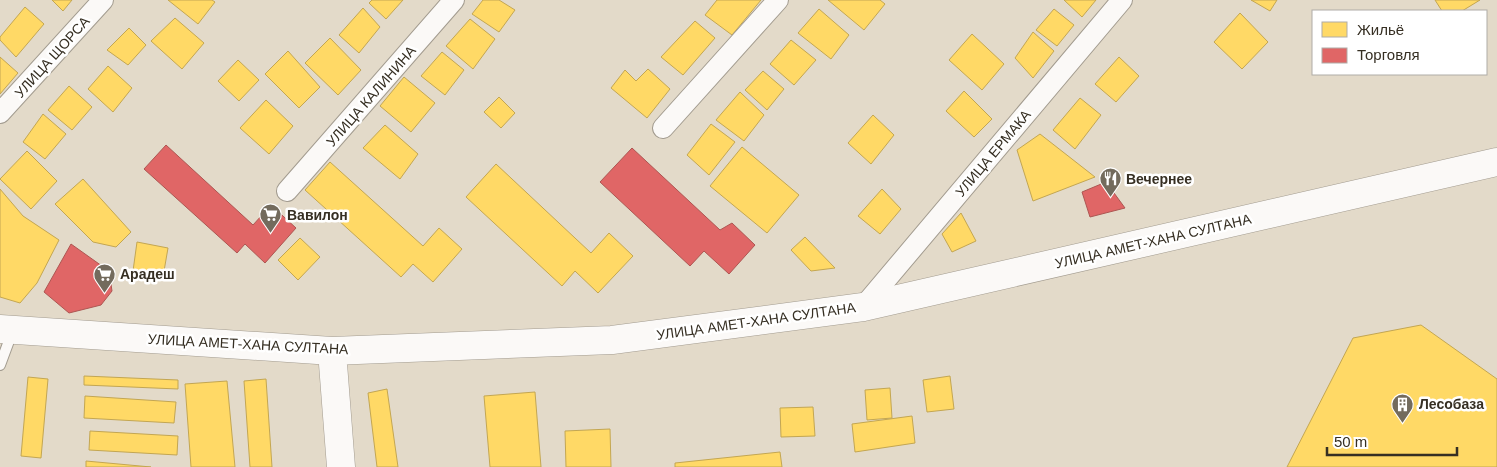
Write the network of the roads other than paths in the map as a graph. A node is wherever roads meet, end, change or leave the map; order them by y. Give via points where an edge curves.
1 (104, 0) edge
2 (454, 0) edge
3 (778, 0) edge
4 (1122, 0) edge
5 (0, 114) edge
6 (664, 128) dead end
7 (1497, 162) edge
8 (288, 191) dead end
9 (863, 307) junction
10 (7, 329) edge
11 (332, 351) junction
12 (0, 365) edge
13 (341, 467) edge

1 - 5 street, УЛИЦА ЩОРСА
2 - 8 street, УЛИЦА КАЛИНИНА
3 - 6 street
4 - 9 street, УЛИЦА ЕРМАКА
7 - 9 main road, УЛИЦА АМЕТ-ХАНА СУЛТАНА
9 - 11 main road, УЛИЦА АМЕТ-ХАНА СУЛТАНА via 612,340
10 - 11 main road, УЛИЦА АМЕТ-ХАНА СУЛТАНА
10 - 12 lane
11 - 13 main road

